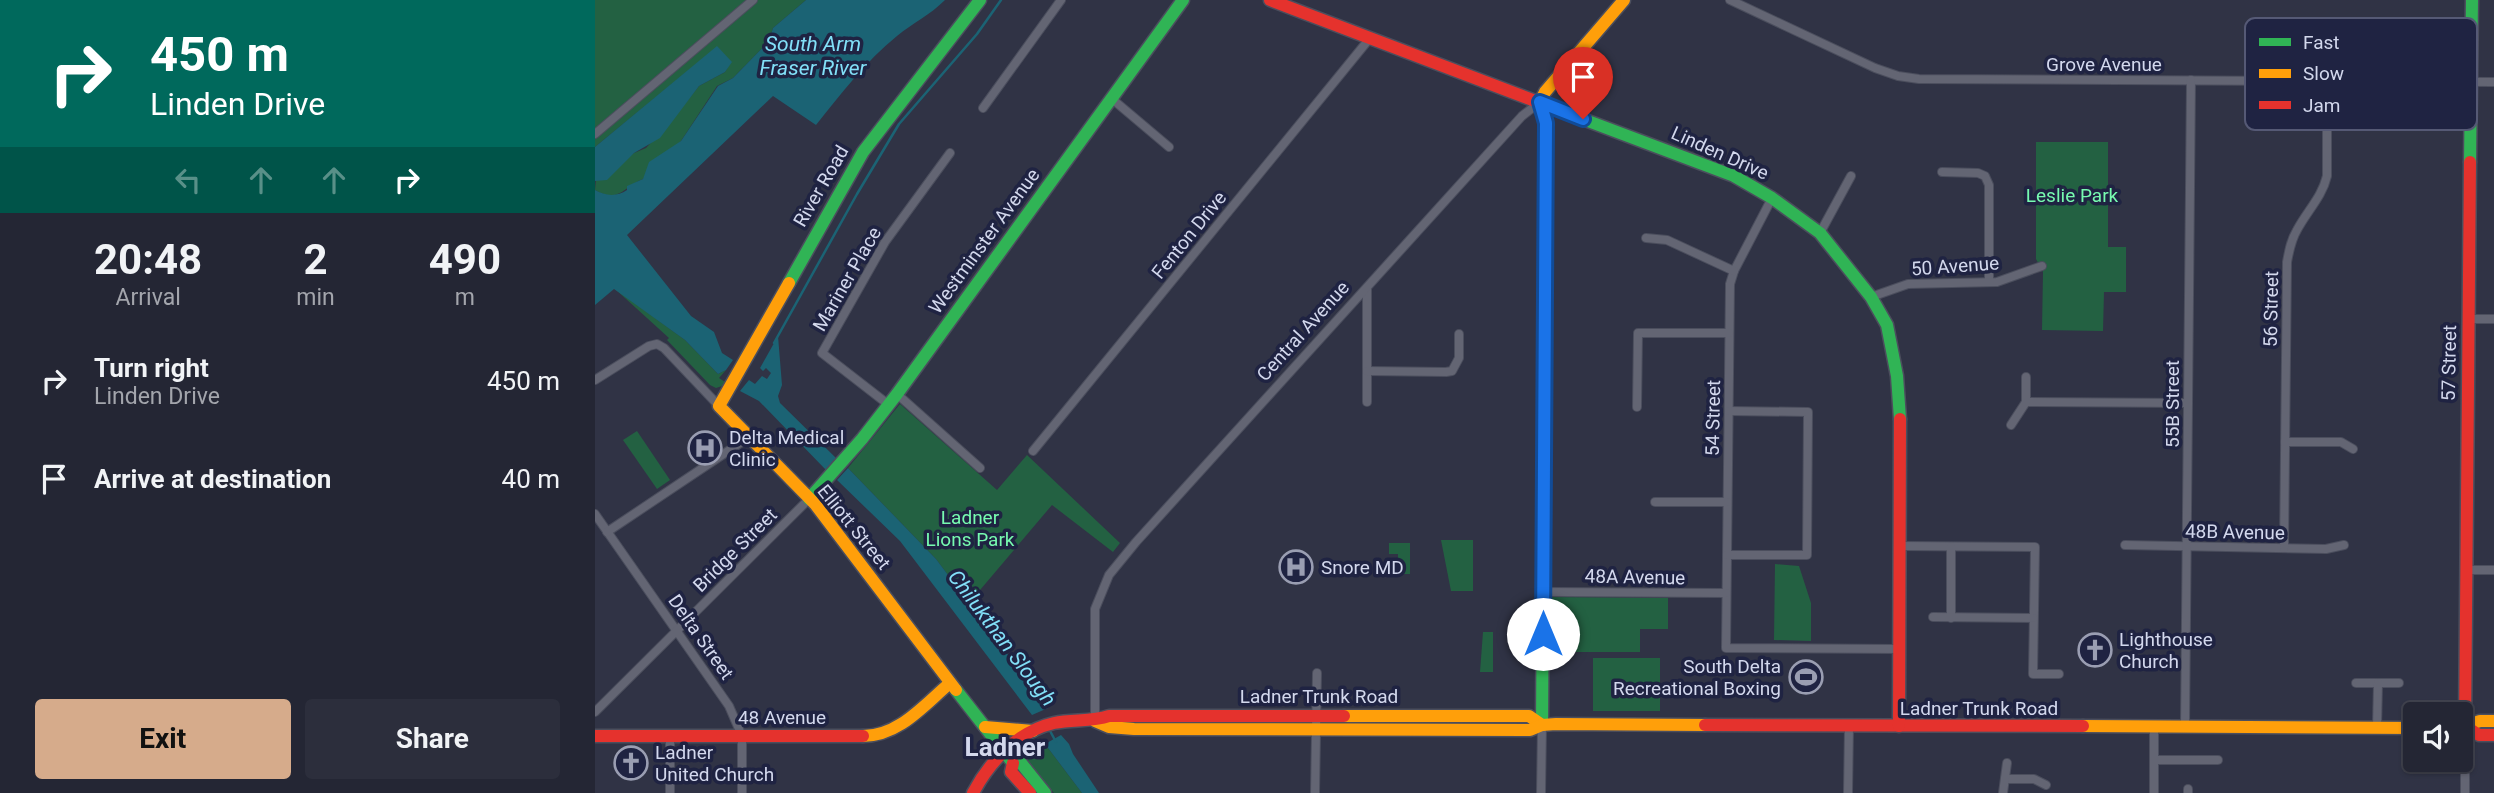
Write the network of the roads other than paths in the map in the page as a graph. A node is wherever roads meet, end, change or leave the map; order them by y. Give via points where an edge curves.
1 (753, 0) edge
2 (980, 0) edge
3 (1061, 0) edge
4 (1183, 0) edge
5 (1270, 0) edge
6 (1624, 0) edge
7 (1730, 0) edge
8 (2472, 0) edge
9 (2472, 18) edge
10 (1370, 38) junction
11 (2191, 80) junction
12 (2245, 80) edge
13 (1111, 98) junction
14 (1540, 102) junction
15 (983, 108) dead end
16 (2327, 130) edge
17 (2471, 130) edge
18 (595, 134) edge
19 (1169, 147) dead end
20 (950, 153) dead end
21 (1942, 172) dead end
22 (1851, 176) dead end
23 (1772, 198) junction
24 (1820, 233) junction
25 (1646, 238) dead end
26 (2042, 266) dead end
27 (1734, 271) junction
28 (1989, 282) junction
29 (1367, 289) junction
30 (1871, 297) junction
31 (2469, 319) junction
32 (2494, 319) edge
33 (1730, 333) junction
34 (1459, 334) dead end
35 (1367, 371) junction
36 (2027, 377) dead end
37 (595, 380) edge
38 (897, 394) junction
39 (1367, 402) dead end
40 (2026, 402) junction
41 (2188, 403) junction
42 (889, 405) junction
43 (719, 406) junction
44 (1637, 407) dead end
45 (1728, 411) junction
46 (2011, 425) dead end
47 (749, 437) junction
48 (2285, 442) junction
49 (2353, 449) dead end
50 (1033, 451) dead end
51 (980, 468) dead end
52 (809, 499) junction
53 (1655, 502) dead end
54 (1727, 502) junction
55 (595, 514) edge
56 (607, 532) junction
57 (2125, 545) dead end
58 (2344, 545) dead end
59 (1901, 546) junction
60 (1951, 547) junction
61 (2187, 547) junction
62 (2284, 548) junction
63 (1727, 555) junction
64 (2467, 570) junction
65 (2494, 570) edge
66 (1543, 592) junction
67 (1726, 593) junction
68 (1933, 617) dead end
69 (1951, 618) junction
70 (2033, 618) junction
71 (677, 630) junction
72 (1899, 649) junction
73 (1317, 673) dead end
74 (2059, 674) dead end
75 (950, 683) junction
76 (2356, 683) dead end
77 (2378, 683) junction
78 (2399, 683) dead end
79 (2464, 702) edge
80 (595, 712) edge
81 (1094, 721) junction
82 (2494, 721) edge
83 (1317, 723) junction
84 (2473, 723) edge
85 (1542, 725) junction
86 (1849, 726) junction
87 (1899, 726) junction
88 (985, 727) junction
89 (2154, 727) junction
90 (2185, 727) junction
91 (2403, 727) edge
92 (2377, 728) junction
93 (1033, 731) junction
94 (2473, 732) edge
95 (2494, 735) edge
96 (595, 736) edge
97 (670, 736) junction
98 (741, 736) junction
99 (1008, 758) junction
100 (2154, 760) junction
101 (2218, 760) dead end
102 (2007, 763) dead end
103 (2465, 774) dead end
104 (2005, 779) junction
105 (2046, 785) dead end
106 (670, 793) edge
107 (742, 793) edge
108 (973, 793) edge
109 (1030, 793) edge
110 (1045, 793) edge
111 (1315, 793) edge
112 (1541, 793) edge
113 (1848, 793) edge
114 (2003, 793) edge
115 (2154, 793) edge
116 (2465, 793) edge

1 - 18 street
2 - 43 street, River Road via 863,152
3 - 15 street
4 - 13 street, Westminster Avenue
5 - 10 street, Linden Drive
6 - 14 street, Central Avenue
7 - 11 street, Grove Avenue via 1898,76
8 - 9 street, 57 Street
10 - 14 street, Linden Drive
10 - 50 street, Fenton Drive
11 - 12 street, Grove Avenue
11 - 41 street, 55B Street
13 - 19 street
13 - 38 street, Westminster Avenue
14 - 23 street, Linden Drive via 1734,176
14 - 29 street, Central Avenue via 1522,116
14 - 66 street via 1546,123
16 - 48 street, 56 Street via 2324,190 2297,228 2287,262
17 - 31 street, 57 Street
20 - 42 street, Mariner Place via 885,243 822,353
21 - 28 street via 1985,176 1989,186
22 - 24 street
23 - 24 street, Linden Drive
23 - 27 street, 54 Street
24 - 30 street, Linden Drive
25 - 27 street via 1667,240
26 - 28 street, 50 Avenue
27 - 33 street, 54 Street
28 - 30 street, 50 Avenue via 1908,284
29 - 35 street
29 - 81 street, Central Avenue via 1109,575 1095,610
30 - 59 street, Linden Drive via 1887,326 1897,376
31 - 32 street
31 - 64 street, 57 Street
33 - 44 street via 1638,333
33 - 45 street, 54 Street
34 - 35 street via 1459,358 1452,370
35 - 39 street
36 - 40 street
37 - 43 street, Elliott Street via 653,344 664,348
38 - 42 street, Westminster Avenue
38 - 51 street
40 - 41 street
40 - 46 street
41 - 61 street, 55B Street
42 - 52 street, Westminster Avenue
43 - 47 street, Elliott Street
45 - 54 street, 54 Street
45 - 63 street via 1808,412 1807,555
47 - 52 street, Elliott Street
47 - 56 street
48 - 49 street via 2341,442
48 - 62 street, 56 Street
52 - 71 street, Bridge Street
52 - 75 street, Elliott Street
53 - 54 street
54 - 63 street, 54 Street
55 - 56 street, Delta Street
56 - 71 street, Delta Street
57 - 61 street, 48B Avenue
58 - 62 street, 48B Avenue
59 - 60 street
59 - 72 street, Linden Drive
60 - 69 street
60 - 70 street via 2035,547
61 - 62 street, 48B Avenue
61 - 90 street, 55B Street
63 - 67 street, 54 Street
64 - 65 street
64 - 79 street, 57 Street
66 - 67 street, 48A Avenue
66 - 85 street
67 - 72 street, 54 Street via 1725,648
68 - 69 street
69 - 70 street
70 - 74 street via 2033,674
71 - 80 street, Bridge Street
71 - 98 street, Delta Street via 729,706
72 - 87 street, Linden Drive
73 - 83 street
75 - 88 street, Elliott Street
75 - 98 street, 48 Avenue via 900,726 877,736
76 - 77 street
77 - 78 street
77 - 92 street
81 - 83 street, Ladner Trunk Road via 1134,729
81 - 93 street, Ladner Trunk Road via 1055,723
82 - 84 street
83 - 85 street, Ladner Trunk Road via 1530,730
83 - 111 street
85 - 86 street, Ladner Trunk Road
85 - 112 street
86 - 87 street, Ladner Trunk Road
86 - 113 street
87 - 89 street, Ladner Trunk Road
88 - 93 street
88 - 99 street, Elliott Street
89 - 90 street, Ladner Trunk Road
89 - 100 street
90 - 92 street, Ladner Trunk Road
91 - 92 street, Ladner Trunk Road
93 - 99 street, Ladner Trunk Road
94 - 95 street
96 - 97 street, 48 Avenue
97 - 98 street, 48 Avenue
97 - 106 street
98 - 107 street, Delta Street
99 - 108 street, Ladner Trunk Road via 989,767
99 - 109 street via 1011,772
99 - 110 street via 1021,763
100 - 101 street
100 - 115 street
102 - 104 street
103 - 116 street
104 - 105 street via 2034,779
104 - 114 street

